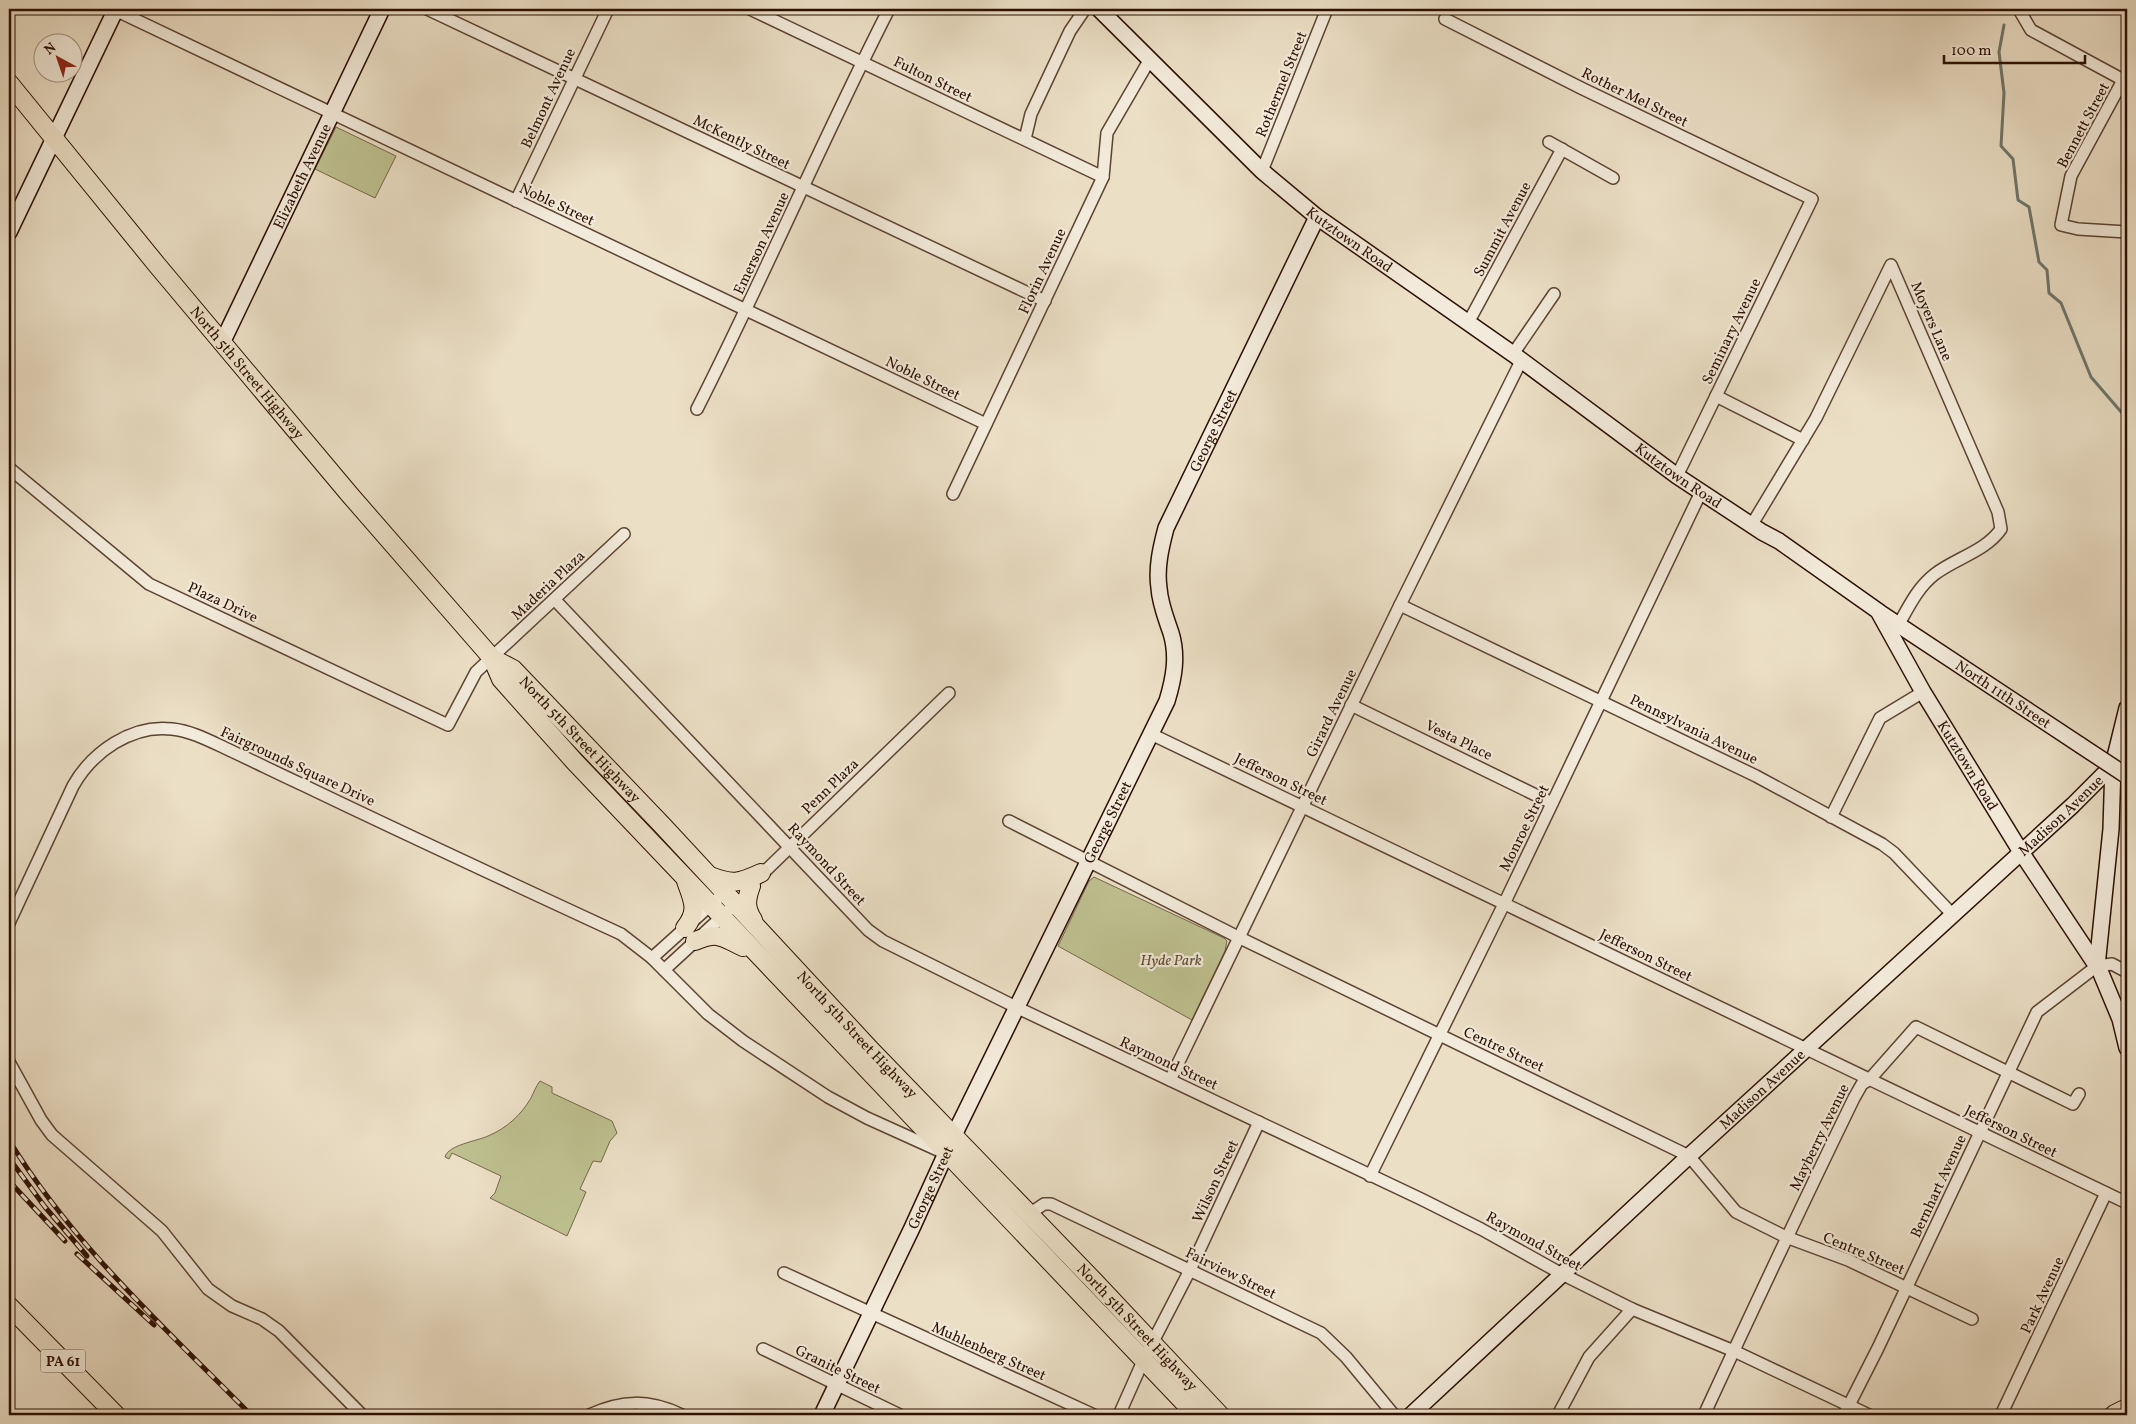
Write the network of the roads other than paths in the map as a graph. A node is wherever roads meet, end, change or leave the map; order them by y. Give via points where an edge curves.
1 (116, 9) edge
2 (382, 9) edge
3 (427, 9) edge
4 (608, 9) edge
5 (750, 9) edge
6 (889, 9) edge
7 (1085, 9) edge
8 (1100, 9) edge
9 (1327, 9) edge
10 (2021, 13) dead end
11 (1446, 19) dead end
12 (1150, 60) junction
13 (862, 62) junction
14 (575, 77) junction
15 (2125, 81) edge
16 (9, 83) edge
17 (332, 114) junction
18 (1025, 139) junction
19 (54, 140) junction
20 (1549, 142) dead end
21 (1562, 149) junction
22 (1262, 171) junction
23 (1103, 177) junction
24 (1613, 178) dead end
25 (804, 188) junction
26 (1812, 199) joint
27 (516, 201) junction
28 (1317, 217) junction
29 (9, 232) edge
30 (2127, 232) edge
31 (1554, 294) dead end
32 (1045, 301) junction
33 (746, 310) junction
34 (1468, 324) junction
35 (222, 342) junction
36 (1517, 358) junction
37 (1716, 396) junction
38 (697, 409) dead end
39 (986, 424) junction
40 (1803, 440) junction
41 (9, 468) edge
42 (1677, 476) junction
43 (1701, 492) junction
44 (952, 494) dead end
45 (1751, 526) junction
46 (624, 534) dead end
47 (555, 600) junction
48 (1400, 605) junction
49 (1878, 612) junction
50 (1899, 624) junction
51 (492, 658) junction
52 (1923, 692) junction
53 (949, 693) dead end
54 (1600, 701) junction
55 (1351, 705) junction
56 (2127, 708) edge
57 (448, 726) joint
58 (1151, 734) junction
59 (2113, 764) junction
60 (2127, 776) edge
61 (1552, 803) junction
62 (1301, 807) junction
63 (1830, 817) junction
64 (1009, 821) dead end
65 (790, 846) junction
66 (2020, 852) junction
67 (1090, 861) junction
68 (683, 874) junction
69 (709, 876) junction
70 (756, 880) junction
71 (730, 898) junction
72 (1504, 904) junction
73 (717, 910) junction
74 (1952, 914) junction
75 (9, 923) edge
76 (758, 929) junction
77 (690, 935) junction
78 (1238, 936) junction
79 (757, 954) junction
80 (652, 958) junction
81 (2097, 966) junction
82 (664, 970) junction
83 (2127, 972) edge
84 (1018, 1008) junction
85 (1439, 1035) junction
86 (1807, 1048) junction
87 (2127, 1048) edge
88 (9, 1062) edge
89 (2009, 1072) junction
90 (1870, 1079) junction
91 (1170, 1080) junction
92 (2079, 1094) dead end
93 (1260, 1122) junction
94 (1980, 1133) junction
95 (954, 1136) junction
96 (946, 1153) junction
97 (1690, 1156) junction
98 (1370, 1176) junction
99 (2106, 1193) junction
100 (2127, 1203) edge
101 (1029, 1214) junction
102 (1786, 1237) junction
103 (1190, 1270) junction
104 (784, 1273) dead end
105 (1562, 1274) junction
106 (1907, 1288) junction
107 (9, 1306) edge
108 (1632, 1309) junction
109 (871, 1314) junction
110 (1972, 1319) dead end
111 (1153, 1344) junction
112 (763, 1349) dead end
113 (1734, 1351) junction
114 (1143, 1361) junction
115 (836, 1386) junction
116 (2127, 1409) edge
117 (1847, 1410) edge
118 (2002, 1412) edge
119 (116, 1415) edge
120 (362, 1415) edge
121 (589, 1415) edge
122 (682, 1415) edge
123 (822, 1415) edge
124 (900, 1415) edge
125 (1094, 1415) edge
126 (1120, 1415) edge
127 (1196, 1415) edge
128 (1220, 1415) edge
129 (1394, 1415) edge
130 (1411, 1415) edge
131 (1558, 1415) edge
132 (1704, 1415) edge
133 (1869, 1415) edge
134 (2115, 1415) edge

1 - 17 street, Noble Street
1 - 19 street
2 - 17 street, Elizabeth Avenue
3 - 14 street, McKently Street
4 - 14 street, Belmont Avenue
5 - 13 street, Fulton Street
6 - 13 street, Emerson Avenue
7 - 18 street via 1070,31 1031,114
8 - 12 street, Kutztown Road
9 - 22 street, Rothermel Street
10 - 15 street via 2031,30
11 - 26 street, Rother Mel Street
12 - 22 street, Kutztown Road
12 - 23 street, Florin Avenue via 1107,133
13 - 18 street, Fulton Street
13 - 25 street, Emerson Avenue
14 - 25 street, McKently Street
14 - 27 street, Belmont Avenue
15 - 30 street, Bennett Street via 2071,176 2060,224 2078,229
16 - 19 main road, North 5th Street Highway
17 - 27 street, Noble Street
17 - 35 street, Elizabeth Avenue
18 - 23 street, Fulton Street
19 - 29 street
19 - 35 main road, North 5th Street Highway
20 - 21 street
21 - 24 street
21 - 34 street, Summit Avenue
22 - 28 street, Kutztown Road
23 - 32 street, Florin Avenue
25 - 32 street, McKently Street
25 - 33 street, Emerson Avenue
26 - 37 street, Seminary Avenue
27 - 33 street, Noble Street
28 - 34 street, Kutztown Road
28 - 58 street, George Street via 1166,528 1159,558 1159,588 1172,635 1175,665 1168,700
31 - 36 street, Girard Avenue
32 - 39 street, Florin Avenue
33 - 38 street, Emerson Avenue
33 - 39 street, Noble Street
34 - 36 street, Kutztown Road
35 - 51 main road, North 5th Street Highway
36 - 42 street, Kutztown Road
36 - 48 street, Girard Avenue
37 - 40 street
37 - 42 street, Seminary Avenue
39 - 44 street, Florin Avenue
40 - 45 street, Moyers Lane
40 - 50 street, Moyers Lane via 1891,266 1998,512 2001,529 1989,542 1928,580 1917,592
41 - 57 street, Plaza Drive via 149,584
42 - 43 street, Kutztown Road
43 - 45 street, Kutztown Road
43 - 54 street, Monroe Street
45 - 49 street, Kutztown Road via 1776,539
46 - 47 street, Maderia Plaza
47 - 51 street, Maderia Plaza
47 - 65 street, Raymond Street
48 - 54 street, Pennsylvania Avenue
48 - 55 street, Girard Avenue
49 - 50 street, North 11th Street
49 - 52 street, Kutztown Road
50 - 60 street, North 11th Street, bridge
51 - 57 street, Maderia Plaza via 476,672
51 - 68 main road, North 5th Street Highway via 501,679 612,802
51 - 69 main road, North 5th Street Highway via 513,669
52 - 63 street via 1880,718
52 - 66 street, Kutztown Road
53 - 65 street, Penn Plaza
54 - 61 street, Monroe Street
54 - 63 street, Pennsylvania Avenue via 1756,776
55 - 61 street, Vesta Place
55 - 62 street, Girard Avenue
56 - 59 street
58 - 62 street, Jefferson Street
58 - 67 street, George Street
59 - 66 street, Madison Avenue
59 - 81 street via 2111,829
61 - 72 street, Monroe Street
62 - 72 street, Jefferson Street
62 - 78 street, Girard Avenue
63 - 74 street, Pennsylvania Avenue via 1894,853
64 - 67 street, Centre Street
65 - 70 street, Penn Plaza
65 - 84 street, Raymond Street via 874,935
66 - 74 street, Madison Avenue
66 - 81 street, Kutztown Road
67 - 78 street, Centre Street
67 - 84 street, George Street
68 - 73 main road, North 5th Street Highway
68 - 77 main road via 694,907
69 - 70 main road via 727,883
69 - 71 main road, North 5th Street Highway
70 - 71 street, Penn Plaza
70 - 76 main road via 746,898 746,905
71 - 73 street
71 - 73 street
71 - 76 main road, North 5th Street Highway
72 - 85 street, Monroe Street
72 - 86 street, Jefferson Street
73 - 77 street
73 - 77 street
73 - 79 main road, North 5th Street Highway
74 - 86 street, Madison Avenue
75 - 80 street, Fairgrounds Square Drive via 77,778 96,756 117,741 140,731 170,728 201,737 621,934
76 - 95 main road, North 5th Street Highway
77 - 79 main road via 724,936
77 - 80 street
77 - 82 street
78 - 85 street, Centre Street
78 - 91 street, Girard Avenue
79 - 96 main road, North 5th Street Highway
80 - 82 street, Fairgrounds Square Drive
81 - 83 street via 2112,964
81 - 87 street, Kutztown Road via 2120,1019
81 - 89 street, Bernhart Avenue via 2037,1012
82 - 96 street, Fairgrounds Square Drive via 708,1014 828,1097
84 - 91 street, Raymond Street
84 - 95 street, George Street
85 - 97 street, Centre Street
85 - 98 street, Monroe Street
86 - 90 street, Jefferson Street
86 - 97 street, Madison Avenue
88 - 120 street via 52,1135 162,1231 208,1289 279,1331
89 - 90 street, Mayberry Avenue via 1916,1027
89 - 92 street, Mayberry Avenue via 2073,1104
89 - 94 street, Bernhart Avenue
90 - 94 street, Jefferson Street
90 - 102 street, Mayberry Avenue via 1862,1084 1854,1098
91 - 93 street, Raymond Street
93 - 98 street, Raymond Street
93 - 103 street, Wilson Street
94 - 99 street, Jefferson Street
94 - 106 street, Bernhart Avenue
95 - 96 street, George Street
95 - 101 main road, North 5th Street Highway
96 - 109 street, George Street
96 - 114 main road, North 5th Street Highway
97 - 102 street, Centre Street via 1736,1212
97 - 105 street, Madison Avenue
98 - 105 street, Raymond Street via 1481,1229
99 - 100 street, Jefferson Street
99 - 118 street, Park Avenue
101 - 103 street, Fairview Street via 1044,1204 1050,1204
101 - 111 main road, North 5th Street Highway
102 - 106 street, Centre Street via 1848,1260
102 - 113 street, Mayberry Avenue
103 - 111 street, Wilson Street
103 - 129 street, Fairview Street via 1321,1333 1346,1357
104 - 109 street, Muhlenberg Street
105 - 108 street, Raymond Street
105 - 130 street, Madison Avenue
106 - 110 street, Centre Street
106 - 117 street, Bernhart Avenue
107 - 119 main road, PA 61
108 - 113 street, Raymond Street
108 - 131 street via 1589,1357
109 - 115 street, George Street
109 - 125 street, Muhlenberg Street
111 - 114 street, Wilson Street
111 - 128 main road, North 5th Street Highway
112 - 115 street, Granite Street
113 - 117 street, Raymond Street
113 - 132 street, Mayberry Avenue
114 - 126 street, Wilson Street
114 - 127 main road, North 5th Street Highway
115 - 123 street, George Street
115 - 124 street, Granite Street
116 - 134 highway
117 - 133 street, Raymond Street
121 - 122 street via 612,1405 625,1404 649,1404

